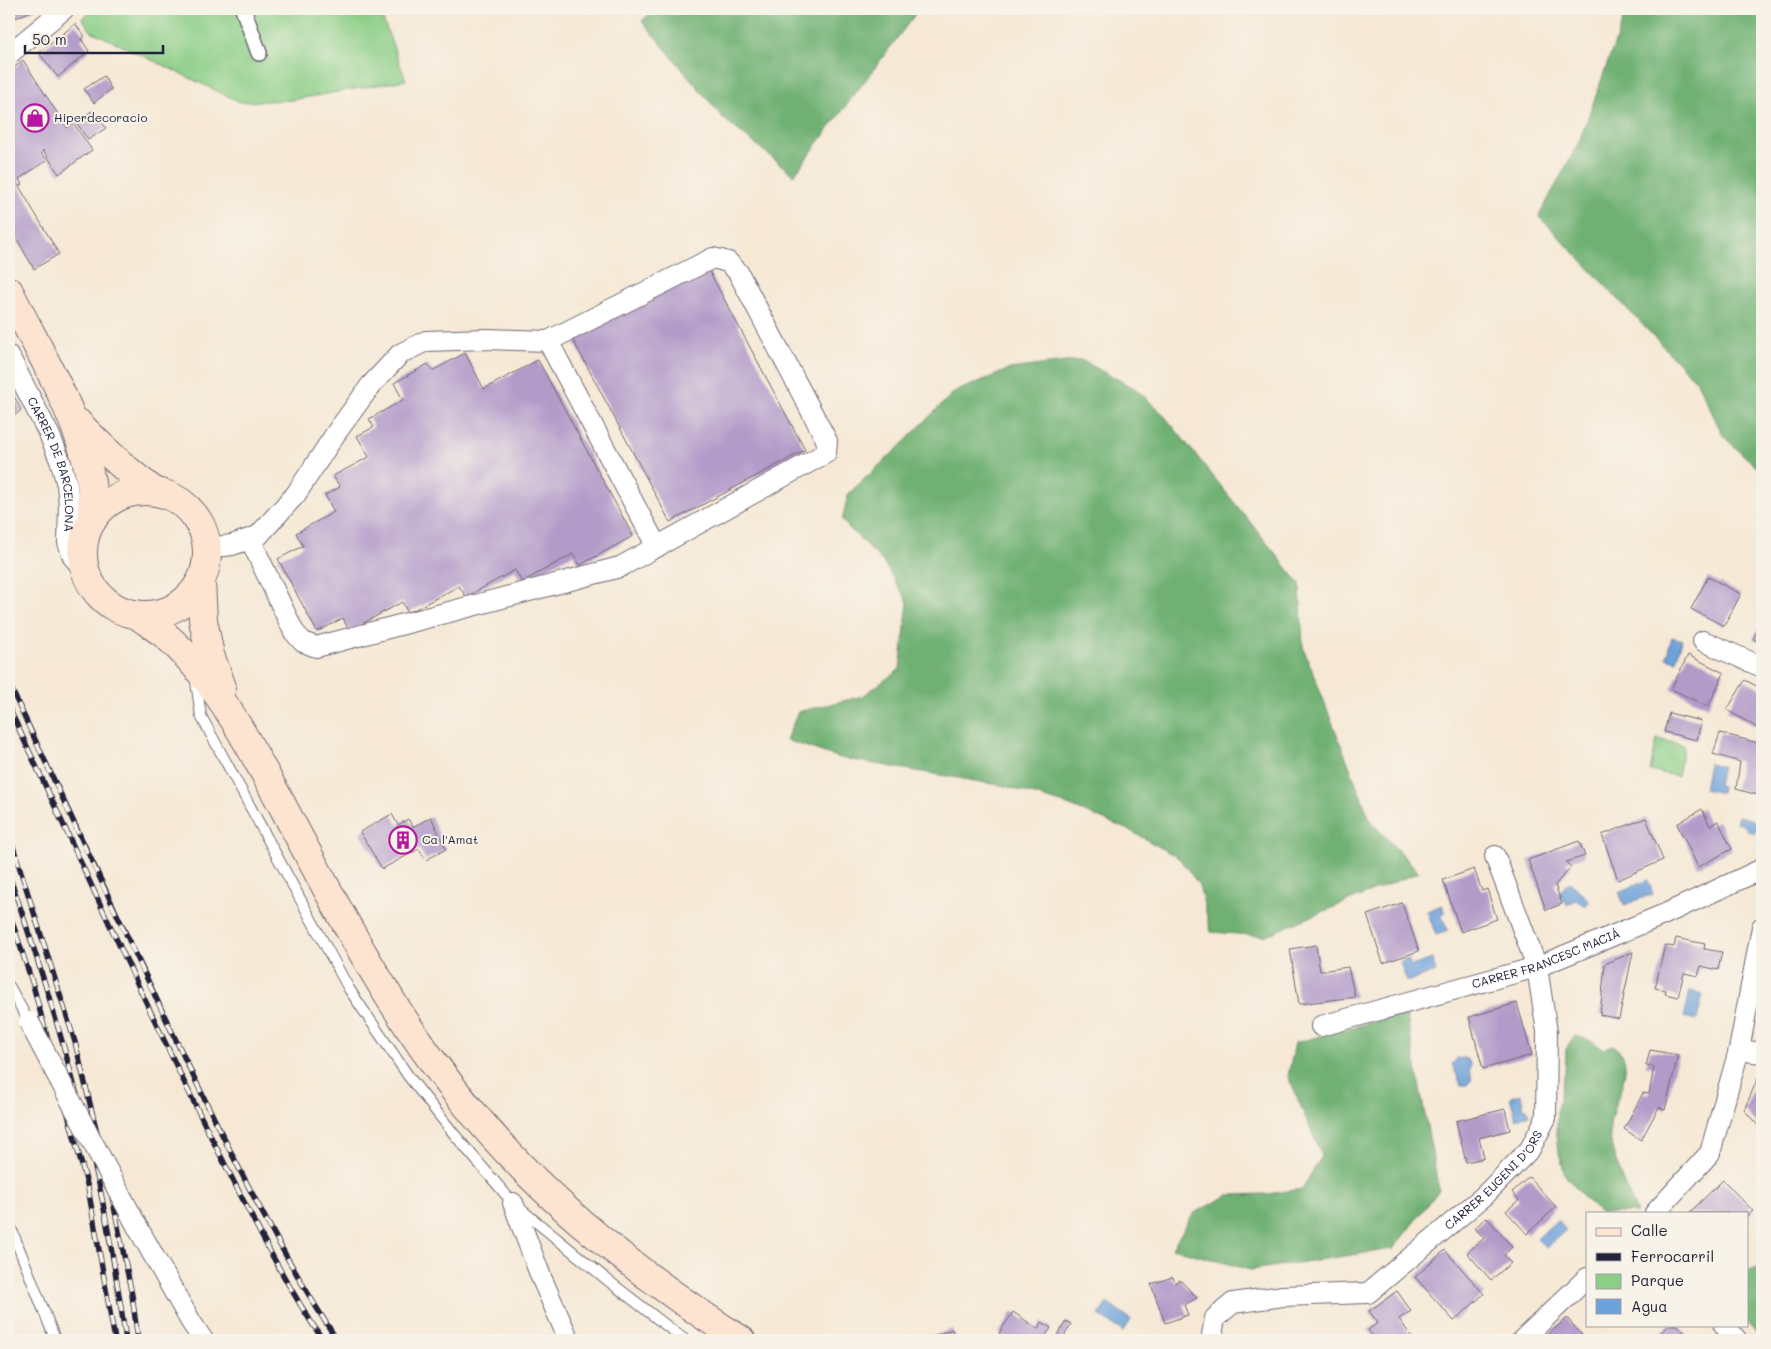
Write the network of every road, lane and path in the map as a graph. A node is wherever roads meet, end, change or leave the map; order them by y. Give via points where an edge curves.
1 (64, 9) edge
2 (243, 9) edge
3 (259, 53) dead end
4 (9, 54) edge
5 (9, 291) edge
6 (548, 342) junction
7 (9, 356) edge
8 (71, 416) junction
9 (154, 491) junction
10 (92, 521) junction
11 (250, 539) junction
12 (657, 547) junction
13 (208, 548) junction
14 (87, 573) junction
15 (201, 581) junction
16 (136, 614) junction
17 (1703, 642) dead end
18 (194, 664) junction
19 (1762, 667) edge
20 (230, 711) junction
21 (1495, 856) dead end
22 (1762, 869) edge
23 (1762, 927) edge
24 (1537, 967) junction
25 (9, 986) edge
26 (28, 1022) joint
27 (1321, 1026) dead end
28 (1739, 1050) junction
29 (1762, 1053) edge
30 (512, 1203) junction
31 (1656, 1212) edge
32 (9, 1223) edge
33 (1586, 1279) edge
34 (1725, 1326) edge
35 (52, 1340) edge
36 (203, 1340) edge
37 (569, 1340) edge
38 (685, 1340) edge
39 (741, 1340) edge
40 (1216, 1340) edge
41 (1522, 1340) edge
42 (1736, 1340) edge

1 - 4 street
2 - 3 street
5 - 8 main road
6 - 11 street via 426,341 400,354 371,384 296,494 258,536
6 - 12 street
6 - 12 street via 713,258 728,262 738,272 827,441 826,453
7 - 14 street, CARRER DE BARCELONA via 50,436 60,463 69,504 68,542
8 - 9 main road via 130,474
8 - 10 main road via 90,476
9 - 10 main road via 118,497
9 - 13 main road via 187,506 200,522
10 - 14 main road via 83,549
11 - 12 street via 294,632 303,642 316,647 620,567
11 - 13 street
13 - 15 main road
14 - 16 main road via 104,599 113,606
15 - 16 main road via 190,596 173,608 155,614
15 - 20 main road via 203,620 210,655
16 - 18 main road
17 - 19 street
18 - 20 main road
18 - 30 lane via 201,716 350,989 409,1077
20 - 39 main road via 375,974 431,1059 475,1116 576,1218 652,1279
21 - 24 street, CARRER EUGENI D'ORS
22 - 24 street, CARRER FRANCESC MACIÁ via 1665,914
23 - 28 street
24 - 27 street, CARRER FRANCESC MACIÁ
24 - 40 street, CARRER EUGENI D'ORS via 1546,1032 1546,1118 1530,1149 1484,1196 1368,1293 1283,1296 1233,1303 1215,1318 1212,1335
25 - 26 lane
26 - 36 street, bridge via 138,1228
28 - 29 street
28 - 31 street via 1710,1153
30 - 37 street
30 - 38 lane
32 - 35 lane via 53,1334
33 - 41 street
34 - 42 street

